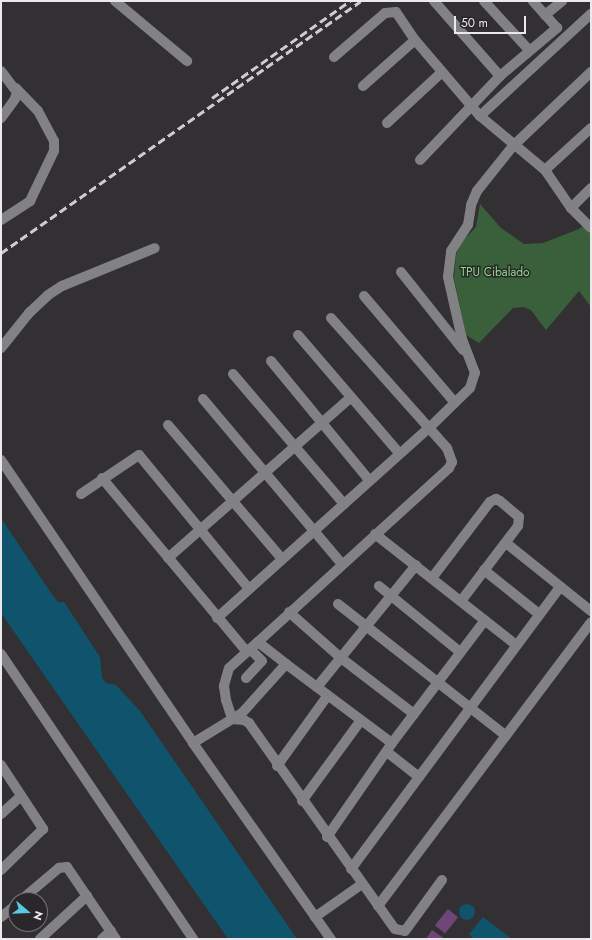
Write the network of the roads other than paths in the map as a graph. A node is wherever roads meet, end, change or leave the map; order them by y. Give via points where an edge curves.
1 (115, 1) edge
2 (434, 1) edge
3 (484, 1) edge
4 (533, 1) edge
5 (562, 1) edge
6 (591, 14) edge
7 (545, 15) junction
8 (557, 28) junction
9 (567, 35) junction
10 (414, 40) junction
11 (529, 50) junction
12 (334, 56) dead end
13 (187, 61) dead end
14 (1, 71) edge
15 (442, 72) junction
16 (591, 72) edge
17 (500, 76) junction
18 (363, 86) dead end
19 (16, 88) junction
20 (472, 107) junction
21 (480, 116) junction
22 (1, 118) edge
23 (387, 123) dead end
24 (591, 128) edge
25 (513, 146) junction
26 (420, 160) dead end
27 (545, 170) junction
28 (591, 188) edge
29 (571, 208) junction
30 (1, 220) edge
31 (591, 228) edge
32 (155, 248) dead end
33 (401, 272) dead end
34 (364, 296) dead end
35 (331, 318) dead end
36 (298, 335) dead end
37 (1, 348) edge
38 (467, 356) junction
39 (271, 361) dead end
40 (233, 374) dead end
41 (350, 398) junction
42 (203, 399) dead end
43 (455, 403) junction
44 (322, 422) junction
45 (168, 425) dead end
46 (428, 429) junction
47 (294, 447) junction
48 (399, 453) junction
49 (1, 460) edge
50 (265, 474) junction
51 (102, 478) junction
52 (369, 480) junction
53 (81, 494) dead end
54 (231, 502) junction
55 (344, 504) junction
56 (200, 528) junction
57 (315, 531) junction
58 (375, 534) junction
59 (506, 543) junction
60 (168, 558) junction
61 (282, 559) junction
62 (342, 564) junction
63 (416, 565) junction
64 (484, 570) junction
65 (432, 578) junction
66 (379, 586) dead end
67 (560, 587) junction
68 (249, 589) junction
69 (391, 596) junction
70 (461, 601) junction
71 (338, 604) dead end
72 (591, 611) edge
73 (289, 612) junction
74 (539, 614) junction
75 (217, 618) junction
76 (485, 620) junction
77 (591, 622) edge
78 (366, 626) junction
79 (516, 645) junction
80 (252, 648) junction
81 (460, 652) junction
82 (1, 654) edge
83 (341, 658) junction
84 (286, 664) junction
85 (246, 678) dead end
86 (438, 683) junction
87 (317, 687) junction
88 (328, 695) junction
89 (470, 708) junction
90 (414, 714) junction
91 (232, 719) junction
92 (361, 720) junction
93 (506, 735) junction
94 (193, 743) junction
95 (390, 747) junction
96 (1, 765) edge
97 (277, 766) junction
98 (419, 777) junction
99 (21, 796) junction
100 (302, 801) junction
101 (1, 814) edge
102 (327, 836) junction
103 (351, 869) junction
104 (1, 870) edge
105 (442, 880) dead end
106 (362, 884) junction
107 (31, 892) edge
108 (87, 896) junction
109 (378, 906) junction
110 (315, 917) junction
111 (113, 935) edge
112 (40, 939) edge
113 (102, 939) edge
114 (193, 939) edge
115 (331, 939) edge

1 - 13 street
2 - 17 street
3 - 11 street
4 - 7 street
5 - 7 street
6 - 9 street
7 - 8 street
8 - 9 street
8 - 11 street
9 - 21 street
10 - 12 street via 396,12 391,11 385,13
10 - 15 street
10 - 18 street
11 - 17 street
14 - 19 street
15 - 20 street
15 - 23 street
16 - 25 street
17 - 20 street
19 - 22 street via 15,99
19 - 30 street via 38,111 54,141 54,151 30,200
20 - 21 street
20 - 26 street
21 - 25 street
24 - 27 street
25 - 27 street
25 - 38 street via 477,191 471,204 468,225 451,251 448,277
27 - 29 street
28 - 29 street
29 - 31 street
32 - 37 street via 62,286 48,295 29,313
33 - 38 street
34 - 43 street
35 - 46 street
36 - 41 street
38 - 43 street via 473,365 474,381
39 - 44 street
40 - 47 street
41 - 44 street
41 - 48 street
42 - 50 street
43 - 46 street
44 - 47 street
44 - 52 street
45 - 54 street
46 - 48 street
46 - 58 street via 451,453 449,468
47 - 50 street
47 - 55 street
48 - 52 street
49 - 94 street
50 - 54 street
50 - 57 street
51 - 53 street
51 - 56 street via 139,455
51 - 60 street
52 - 55 street
54 - 56 street
54 - 61 street
55 - 57 street
56 - 60 street
56 - 68 street
57 - 61 street
57 - 62 street
58 - 62 street
58 - 63 street
59 - 64 street
59 - 65 street via 520,520 500,500 494,499
59 - 67 street
60 - 75 street
61 - 68 street
62 - 73 street
63 - 65 street
63 - 69 street
64 - 70 street
64 - 74 street
65 - 70 street
66 - 69 street
67 - 72 street
67 - 74 street
68 - 75 street
69 - 78 street
69 - 81 street
70 - 76 street
71 - 78 street
73 - 80 street
73 - 83 street
74 - 79 street
75 - 80 street
76 - 79 street
76 - 81 street
77 - 93 street
78 - 83 street
78 - 86 street
79 - 89 street
80 - 84 street
80 - 85 street via 262,661
80 - 91 street via 228,668 225,676 224,693
81 - 86 street
82 - 114 street
83 - 87 street
83 - 90 street
84 - 87 street
84 - 91 street via 250,705
86 - 89 street
86 - 90 street
87 - 88 street
88 - 92 street
88 - 97 street
89 - 93 street
89 - 98 street
90 - 95 street
91 - 94 street
91 - 97 street via 249,723
92 - 95 street
92 - 100 street
93 - 109 street
94 - 110 street
95 - 98 street
95 - 102 street
96 - 99 street
97 - 100 street
98 - 103 street
99 - 101 street
99 - 104 street via 43,829
100 - 102 street
102 - 103 street
103 - 106 street
105 - 109 street via 402,932 395,929
106 - 109 street
106 - 110 street
107 - 108 street via 64,866
108 - 111 street
108 - 112 street
110 - 115 street
111 - 113 street

